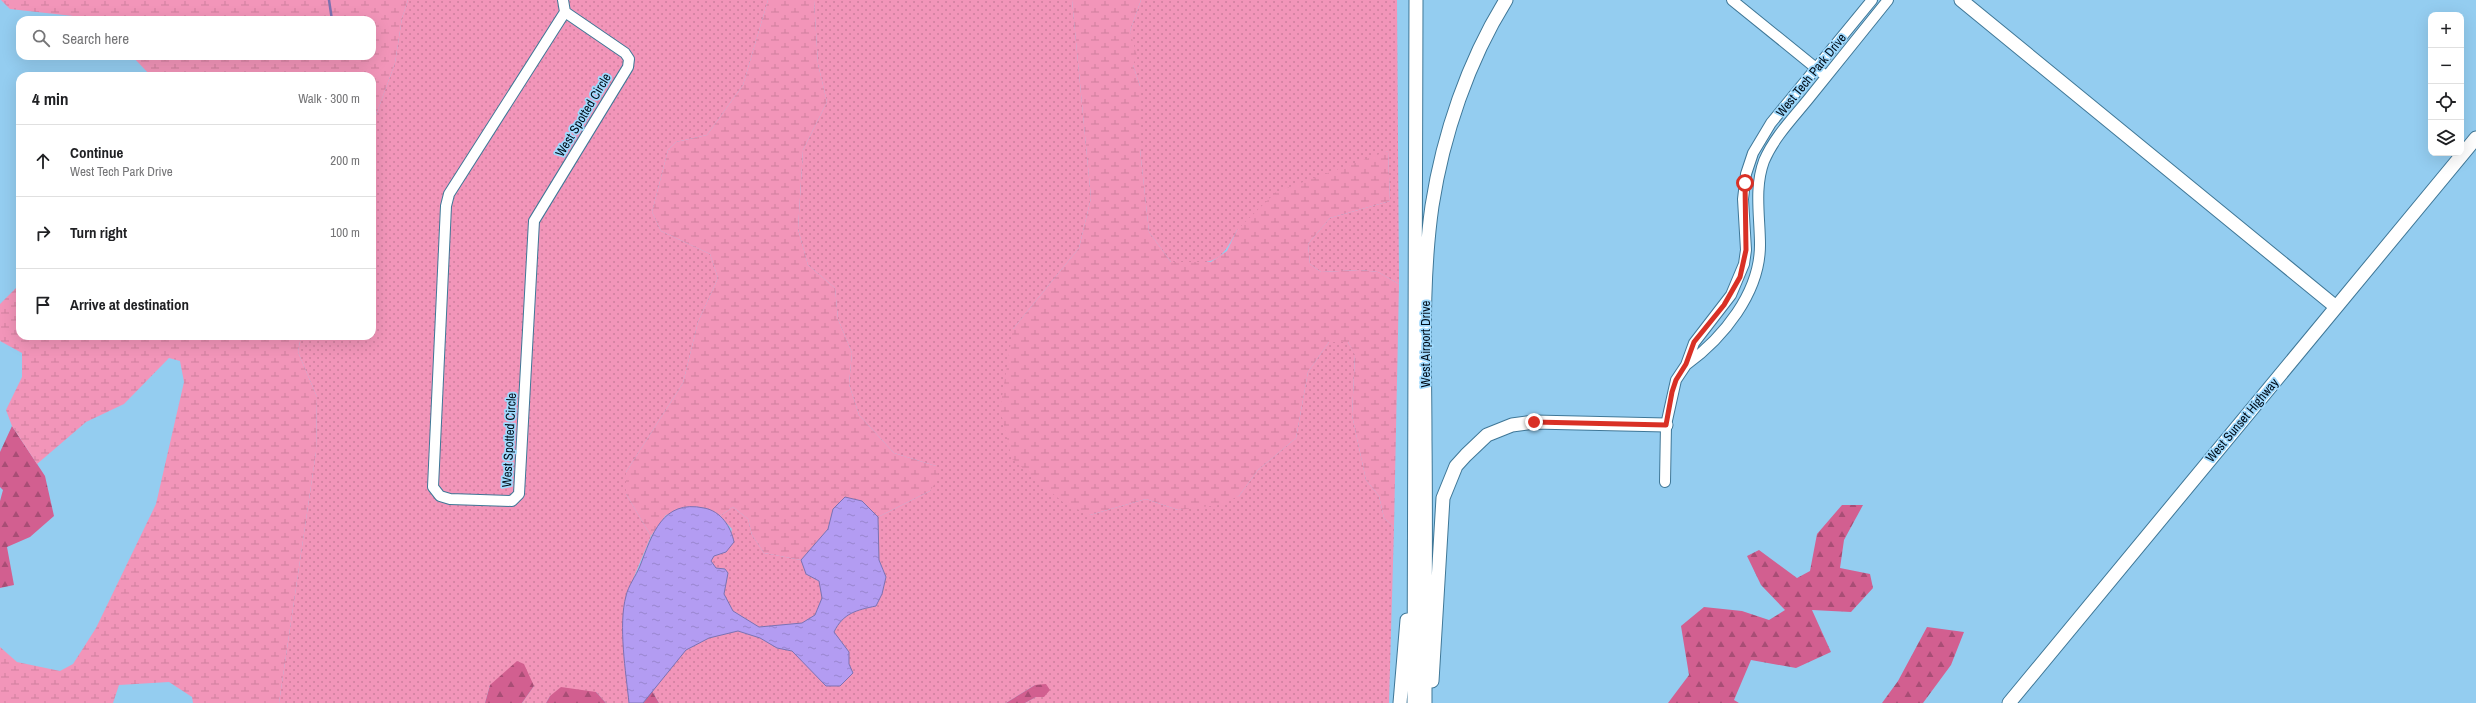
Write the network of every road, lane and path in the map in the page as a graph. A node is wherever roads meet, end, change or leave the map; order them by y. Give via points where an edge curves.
1 (563, 0) edge
2 (1416, 0) edge
3 (1506, 0) edge
4 (1732, 0) edge
5 (1872, 0) edge
6 (1888, 0) edge
7 (1961, 0) edge
8 (565, 12) junction
9 (1816, 69) junction
10 (1826, 77) junction
11 (2476, 138) edge
12 (1748, 165) junction
13 (1762, 170) junction
14 (1740, 277) junction
15 (1753, 281) junction
16 (2336, 307) junction
17 (1686, 364) junction
18 (1666, 425) junction
19 (1665, 482) dead end
20 (1414, 542) junction
21 (1400, 703) edge
22 (1414, 703) edge
23 (1425, 703) edge
24 (1428, 703) edge
25 (2009, 703) edge

1 - 8 street
2 - 20 main road, West Airport Drive
3 - 23 main road, West Airport Drive via 1466,82 1447,139 1432,208 1425,286
4 - 9 street
5 - 9 street, West Tech Park Drive
6 - 10 street, West Tech Park Drive
7 - 16 main road
8 - 8 street, West Spotted Circle via 449,194 446,206 433,487 440,496 450,499 512,501 519,494 534,221 628,67 629,59 625,53
9 - 10 street
9 - 12 street, West Tech Park Drive via 1760,138
10 - 13 street, West Tech Park Drive via 1775,142
11 - 16 main road, West Sunset Highway
12 - 13 street
12 - 14 street, West Tech Park Drive via 1743,199 1746,250
13 - 15 street, West Tech Park Drive via 1758,196 1759,261
14 - 15 street
14 - 17 street, West Tech Park Drive via 1724,305 1694,342
15 - 17 street, West Tech Park Drive via 1735,314 1704,352
16 - 25 main road, West Sunset Highway
17 - 18 street, West Tech Park Drive via 1672,392
18 - 19 street, West Tech Park Drive
18 - 24 main road via 1534,422 1512,425 1487,435 1456,466 1443,498 1434,663
20 - 21 main road
20 - 22 main road, West Airport Drive

